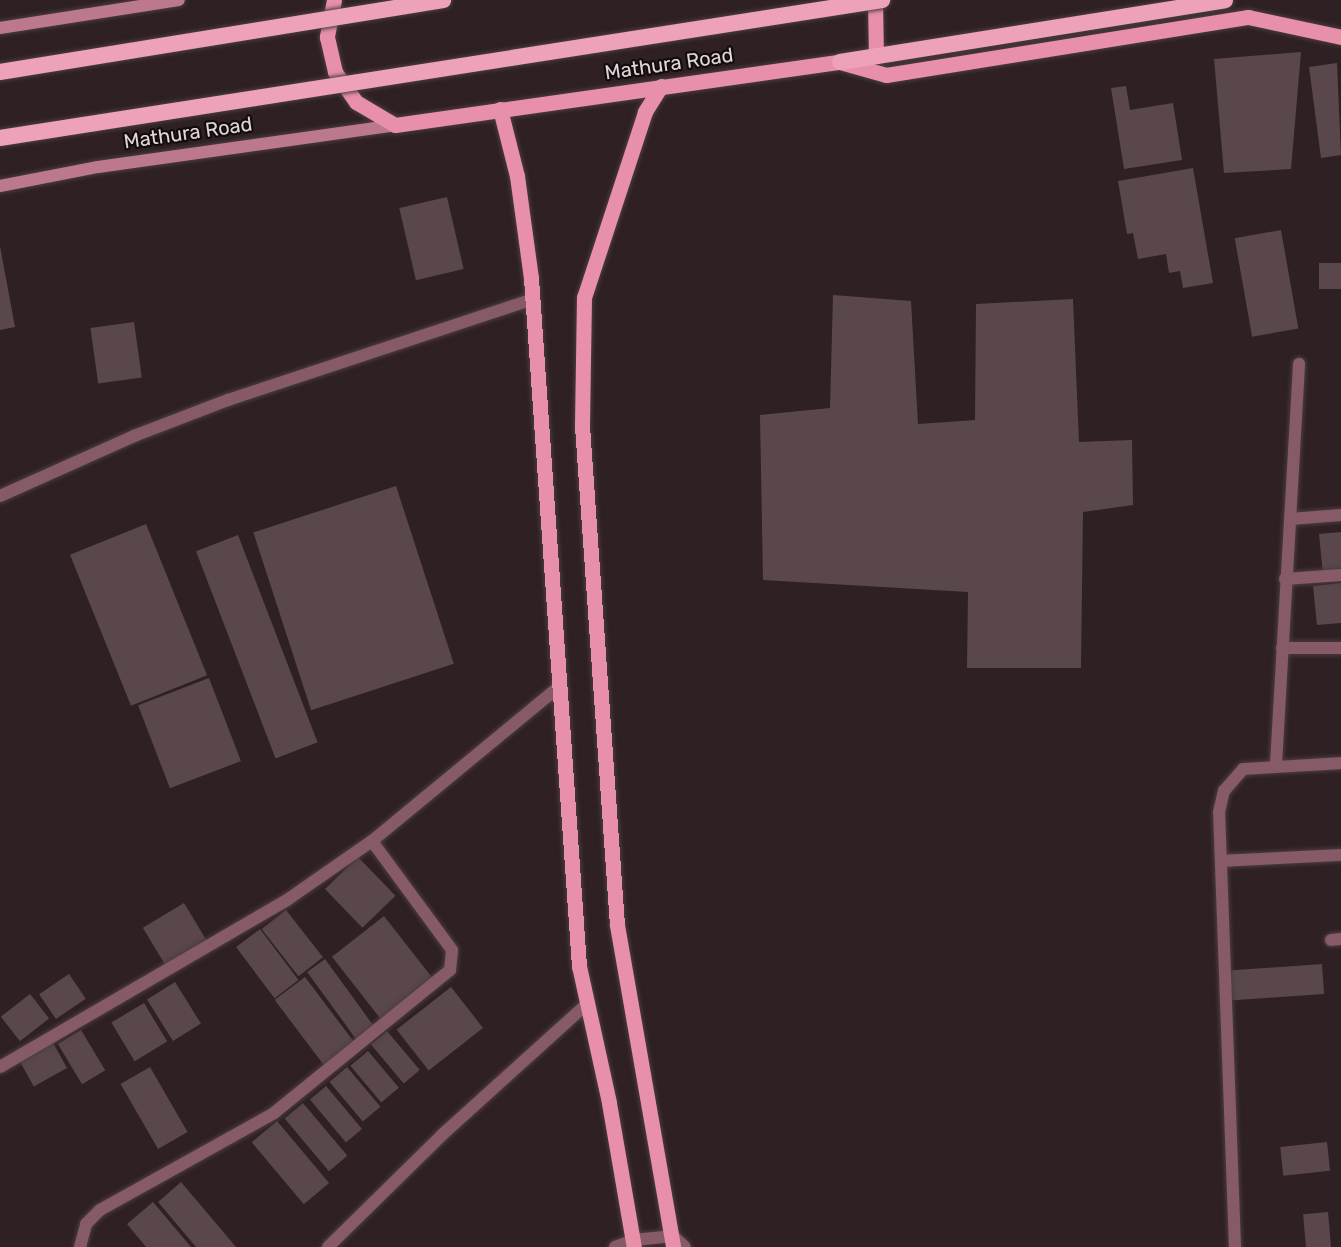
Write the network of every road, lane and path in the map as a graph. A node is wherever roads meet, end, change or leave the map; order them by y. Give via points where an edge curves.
1 (179, 0) edge
2 (334, 0) edge
3 (443, 0) edge
4 (875, 0) edge
5 (882, 0) edge
6 (1225, 0) edge
7 (0, 28) edge
8 (1341, 37) edge
9 (876, 56) junction
10 (840, 62) junction
11 (0, 72) edge
12 (661, 86) junction
13 (500, 109) junction
14 (395, 125) junction
15 (0, 138) edge
16 (0, 186) edge
17 (533, 299) junction
18 (1299, 364) dead end
19 (0, 496) edge
20 (1341, 515) edge
21 (1290, 519) junction
22 (1341, 575) edge
23 (1285, 579) junction
24 (1282, 648) junction
25 (1341, 648) edge
26 (560, 686) junction
27 (1341, 763) edge
28 (1276, 764) junction
29 (372, 841) junction
30 (1341, 855) edge
31 (1221, 861) junction
32 (587, 1004) junction
33 (0, 1067) edge
34 (673, 1242) edge
35 (634, 1244) edge
36 (80, 1247) edge
37 (328, 1247) edge
38 (615, 1247) edge
39 (685, 1247) edge
40 (1235, 1247) edge

1 - 7 main road
2 - 14 main road via 327,37 335,72 356,102
3 - 11 highway, bridge
4 - 9 main road
5 - 15 highway, Mathura Road, bridge
6 - 9 highway
8 - 10 main road, Mathura Road via 1248,17 886,75
9 - 10 highway
10 - 12 main road, Mathura Road
12 - 13 main road, Mathura Road
12 - 34 main road via 645,112 584,297 582,426 617,925
13 - 14 main road, Mathura Road
13 - 17 main road via 517,176
14 - 16 main road, Mathura Road via 98,167
17 - 19 street via 228,400 134,436
17 - 26 main road
18 - 21 street
20 - 21 street
21 - 23 street
22 - 23 street
23 - 24 street
24 - 25 street
24 - 28 street
26 - 29 street
26 - 32 main road via 579,966
27 - 28 street
28 - 31 street via 1243,769 1224,791 1219,812
29 - 33 street via 288,900
29 - 36 street via 452,950 450,970 274,1113 100,1210 86,1224
30 - 31 street
31 - 40 street
32 - 35 main road
32 - 37 street via 443,1134
34 - 35 street
34 - 39 street
35 - 38 street

